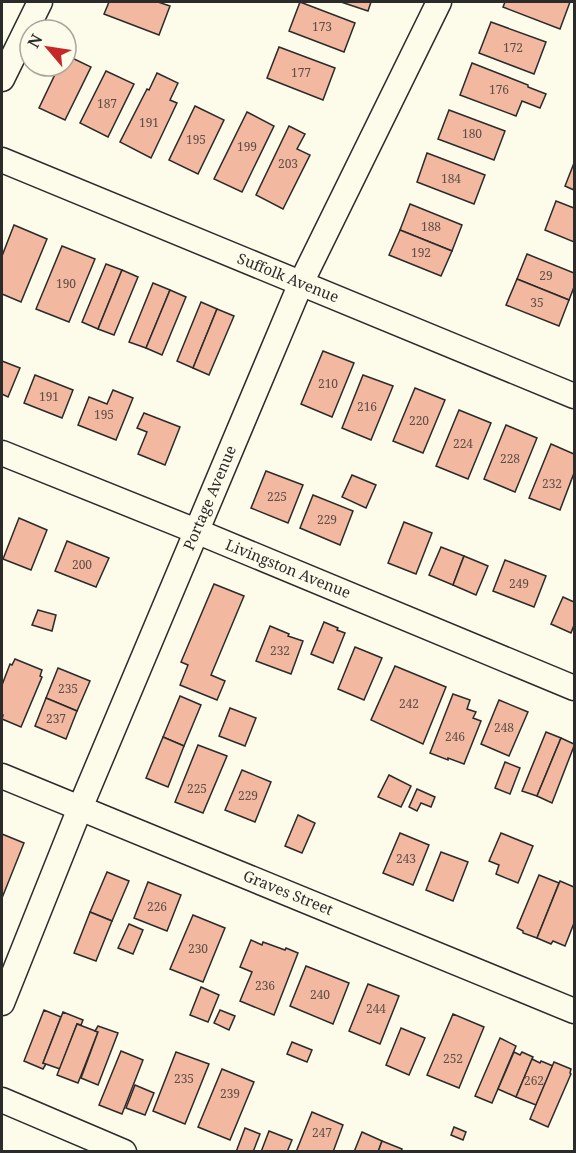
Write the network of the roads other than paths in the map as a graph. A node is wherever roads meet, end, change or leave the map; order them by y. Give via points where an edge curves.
1 (40, 2) edge
2 (439, 2) edge
3 (2, 79) edge
4 (2, 160) edge
5 (301, 283) junction
6 (574, 396) edge
7 (2, 453) edge
8 (196, 531) junction
9 (574, 688) edge
10 (2, 776) edge
11 (80, 808) junction
12 (2, 1003) edge
13 (574, 1011) edge
14 (2, 1100) edge
15 (124, 1152) edge

1 - 3 street
2 - 5 street, Portage Avenue
4 - 5 street, Suffolk Avenue
5 - 6 street, Suffolk Avenue
5 - 8 street, Portage Avenue
7 - 8 street, Livingston Avenue
8 - 9 street, Livingston Avenue
8 - 11 street, Portage Avenue
10 - 11 street, Graves Street
11 - 12 street, Portage Avenue
11 - 13 street, Graves Street
14 - 15 street

